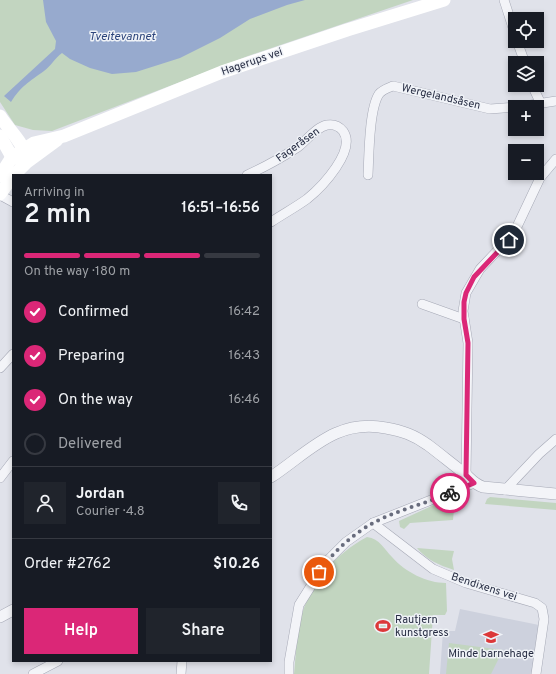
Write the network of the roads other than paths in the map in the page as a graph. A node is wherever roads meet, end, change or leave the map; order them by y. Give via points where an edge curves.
1 (444, 0) edge
2 (504, 0) edge
3 (508, 12) edge
4 (556, 101) edge
5 (544, 103) edge
6 (508, 108) edge
7 (0, 116) edge
8 (0, 136) edge
9 (64, 136) junction
10 (24, 148) junction
11 (12, 157) junction
12 (556, 159) edge
13 (27, 162) junction
14 (14, 174) edge
15 (249, 174) edge
16 (368, 175) dead end
17 (0, 176) edge
18 (12, 176) edge
19 (0, 194) edge
20 (12, 201) edge
21 (272, 221) edge
22 (422, 304) dead end
23 (464, 319) junction
24 (12, 355) edge
25 (0, 368) edge
26 (556, 439) edge
27 (12, 463) edge
28 (466, 475) junction
29 (272, 476) edge
30 (0, 478) edge
31 (474, 483) junction
32 (505, 490) junction
33 (556, 494) edge
34 (373, 523) junction
35 (12, 610) edge
36 (0, 616) edge
37 (56, 662) edge
38 (182, 662) edge
39 (33, 674) edge
40 (181, 674) edge
41 (289, 674) edge
42 (536, 674) edge

1 - 9 main road, Hagerups vei via 222,72
2 - 3 street
4 - 5 street, Wergelandsåsen
6 - 16 street, Wergelandsåsen via 490,109 393,86 383,90 374,110
7 - 10 main road
8 - 11 main road
9 - 10 main road, Hagerups vei
9 - 13 main road, Hagerups vei
10 - 11 main road, Hagerups vei
10 - 13 main road
11 - 13 main road
11 - 17 main road, Hagerups vei
12 - 23 street via 540,178 514,233 480,269 469,286 464,302
13 - 14 main road, Hagerups vei
15 - 21 street, Fageråsen via 299,147 328,124 339,127 346,138 347,145 343,156 318,190
18 - 19 main road, Hagerups vei
19 - 20 street
22 - 23 street
23 - 28 street via 468,343
24 - 25 street
26 - 32 street
27 - 30 street
28 - 29 street via 408,432 370,426 354,427 332,434
28 - 31 street
31 - 32 street via 491,489
31 - 34 street
32 - 33 street
34 - 41 street via 346,542 326,562 299,605
34 - 42 street, Bendixens vei via 433,569 466,583 535,603 542,608 544,619
35 - 36 street
37 - 39 street
38 - 40 street

